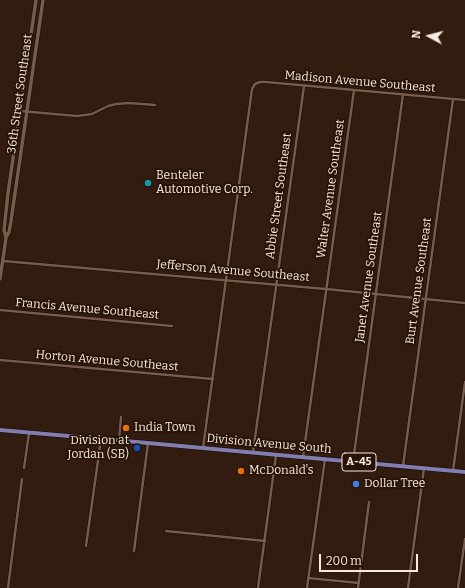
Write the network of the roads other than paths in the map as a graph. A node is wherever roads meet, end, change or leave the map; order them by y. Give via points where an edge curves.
1 (36, 0) edge
2 (43, 0) edge
3 (304, 86) junction
4 (354, 90) junction
5 (404, 94) junction
6 (453, 99) junction
7 (465, 100) edge
8 (155, 105) dead end
9 (20, 111) junction
10 (27, 112) junction
11 (6, 238) junction
12 (1, 261) edge
13 (0, 279) edge
14 (226, 280) junction
15 (276, 285) junction
16 (326, 289) junction
17 (376, 295) junction
18 (426, 299) junction
19 (465, 303) edge
20 (0, 310) edge
21 (172, 326) dead end
22 (0, 360) edge
23 (213, 379) junction
24 (465, 382) edge
25 (121, 417) dead end
26 (0, 430) edge
27 (29, 433) junction
28 (101, 439) junction
29 (119, 440) junction
30 (148, 442) junction
31 (203, 448) junction
32 (253, 452) junction
33 (276, 455) junction
34 (303, 457) junction
35 (325, 459) junction
36 (353, 462) junction
37 (403, 466) junction
38 (24, 468) dead end
39 (424, 468) junction
40 (453, 471) junction
41 (465, 472) edge
42 (22, 479) dead end
43 (369, 502) dead end
44 (166, 531) dead end
45 (465, 539) edge
46 (265, 541) junction
47 (86, 546) dead end
48 (134, 551) dead end
49 (308, 578) junction
50 (359, 583) junction
51 (8, 588) edge
52 (258, 588) edge
53 (307, 588) edge
54 (358, 588) edge
55 (408, 588) edge
56 (458, 588) edge

1 - 9 street, 36th Street Southeast
2 - 10 street, 36th Street Southeast
3 - 4 street, Madison Avenue Southeast
3 - 14 street, Madison Avenue Southeast via 260,82 252,89
3 - 15 street, Abbie Street Southeast
4 - 5 street, Madison Avenue Southeast
4 - 16 street, Walter Avenue Southeast
5 - 6 street, Madison Avenue Southeast
5 - 17 street, Janet Avenue Southeast
6 - 7 street, Madison Avenue Southeast
6 - 18 street, Burt Avenue Southeast
8 - 10 street via 116,104 92,114 77,116
9 - 10 street
9 - 11 street, 36th Street Southeast via 4,225
10 - 11 street, 36th Street Southeast via 11,221
11 - 12 street, 36th Street Southeast
12 - 13 street, 36th Street Southeast
12 - 14 street, Jefferson Avenue Southeast
14 - 15 street, Jefferson Avenue Southeast
14 - 23 street
15 - 16 street, Jefferson Avenue Southeast
15 - 32 street, Abbie Street Southeast
16 - 17 street, Jefferson Avenue Southeast
16 - 34 street, Walter Avenue Southeast
17 - 18 street, Jefferson Avenue Southeast
17 - 36 street, Janet Avenue Southeast
18 - 19 street, Jefferson Avenue Southeast
18 - 37 street, Burt Avenue Southeast
20 - 21 street, Francis Avenue Southeast
22 - 23 street, Horton Avenue Southeast
23 - 31 street
24 - 40 street
25 - 29 street
26 - 27 main road, Division Avenue South / A-45
27 - 28 main road, Division Avenue South / A-45
27 - 38 street
28 - 29 main road, Division Avenue South / A-45
28 - 47 street
29 - 30 main road, Division Avenue South / A-45
30 - 31 main road, Division Avenue South / A-45
30 - 48 street
31 - 32 main road, Division Avenue South / A-45
32 - 33 main road, Division Avenue South / A-45
33 - 34 main road, Division Avenue South / A-45
33 - 46 street
34 - 35 main road, Division Avenue South / A-45
35 - 36 main road, Division Avenue South / A-45
35 - 49 street
36 - 37 main road, Division Avenue South / A-45
37 - 39 main road, Division Avenue South / A-45
39 - 40 main road, Division Avenue South / A-45
39 - 55 street
40 - 41 main road, Division Avenue South / A-45
42 - 51 street
43 - 50 street
44 - 46 street
45 - 56 street
46 - 52 street
49 - 50 street
49 - 53 street
50 - 54 street

